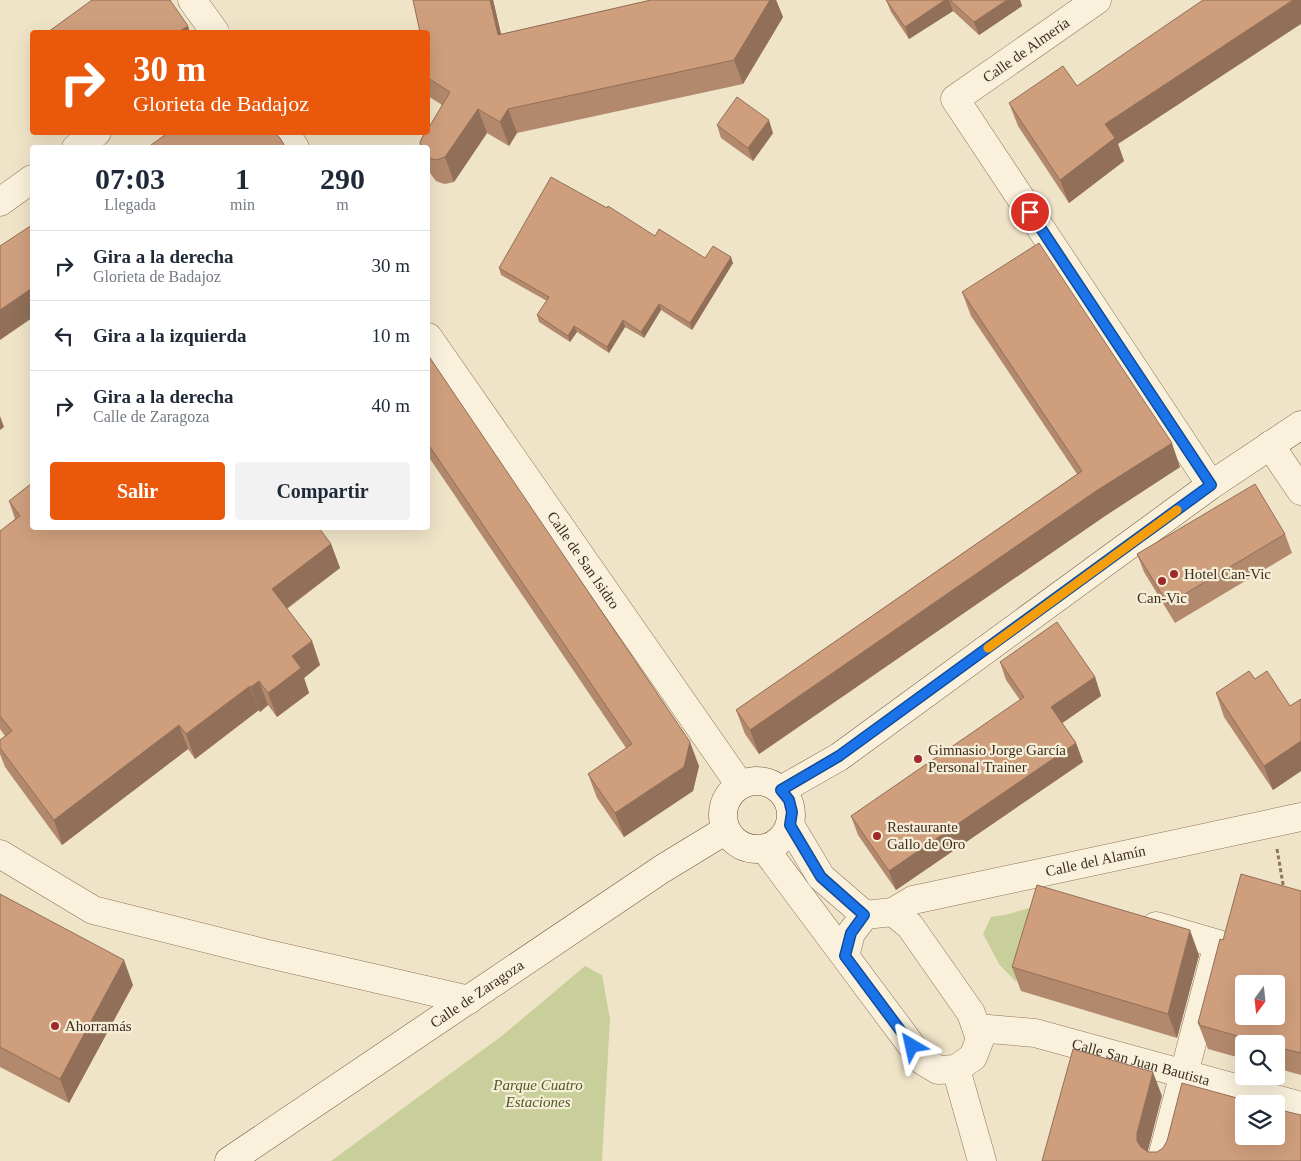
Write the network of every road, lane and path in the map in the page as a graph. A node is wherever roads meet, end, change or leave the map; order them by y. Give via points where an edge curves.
1 (192, 0) edge
2 (1097, 0) edge
3 (214, 30) edge
4 (93, 135) edge
5 (80, 145) edge
6 (30, 180) edge
7 (0, 202) edge
8 (430, 339) edge
9 (1301, 425) edge
10 (1270, 446) junction
11 (1211, 485) junction
12 (1301, 490) edge
13 (740, 785) junction
14 (781, 790) junction
15 (1301, 817) edge
16 (1272, 823) junction
17 (790, 825) junction
18 (726, 830) junction
19 (765, 849) junction
20 (0, 854) edge
21 (1276, 888) edge
22 (1284, 890) junction
23 (1293, 893) edge
24 (893, 912) junction
25 (864, 915) junction
26 (1130, 919) edge
27 (845, 956) junction
28 (469, 1000) junction
29 (977, 1028) junction
30 (956, 1069) junction
31 (1184, 1074) junction
32 (1301, 1106) edge
33 (229, 1161) edge
34 (982, 1161) edge
35 (1161, 1161) edge

1 - 3 street
2 - 11 street, Calle de Almería via 955,99
4 - 5 street
6 - 7 street
8 - 13 street, Calle de San Isidro
9 - 10 street
10 - 11 street
10 - 12 street
11 - 14 street via 839,756
13 - 14 street via 754,780
13 - 18 street via 728,796 722,813
14 - 17 street via 789,800 792,812
15 - 16 street, Calle del Alamín
16 - 22 path
16 - 24 street, Calle del Alamín via 913,900
17 - 19 street via 781,840
17 - 25 street via 821,877
18 - 19 street via 735,842 749,849
18 - 28 street, Calle de Zaragoza via 662,869
19 - 27 street
20 - 28 street via 93,910
21 - 22 path
22 - 23 path
24 - 25 street
24 - 29 street via 910,926 971,1013
25 - 27 street via 851,933
26 - 31 street via 1218,944
27 - 30 street via 923,1061 938,1070
28 - 33 street, Calle de Zaragoza
29 - 30 street via 980,1039 973,1057
29 - 31 street, Calle San Juan Bautista via 1035,1033
30 - 34 street
31 - 32 street, Calle San Juan Bautista
31 - 35 street

